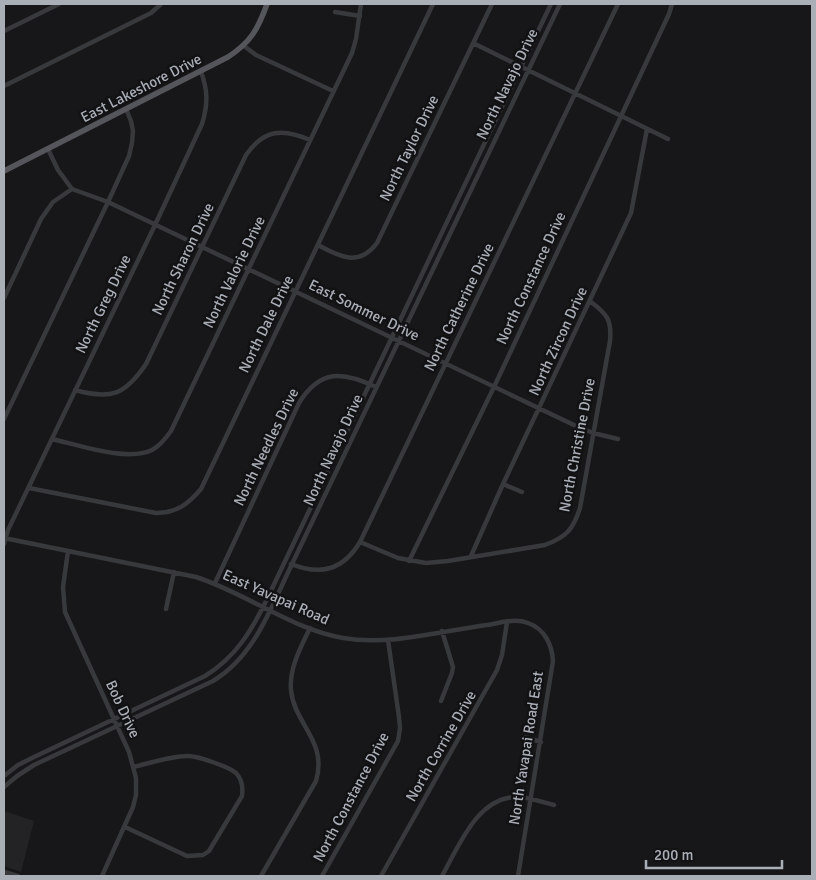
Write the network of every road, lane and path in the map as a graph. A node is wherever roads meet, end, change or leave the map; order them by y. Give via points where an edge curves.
1 (59, 4) edge
2 (161, 4) edge
3 (267, 4) edge
4 (361, 4) edge
5 (433, 4) edge
6 (492, 4) edge
7 (551, 4) edge
8 (560, 4) edge
9 (618, 4) edge
10 (672, 4) edge
11 (335, 12) dead end
12 (360, 16) junction
13 (4, 31) edge
14 (474, 43) junction
15 (244, 46) junction
16 (520, 67) junction
17 (528, 71) junction
18 (201, 72) junction
19 (4, 86) edge
20 (333, 91) junction
21 (575, 94) junction
22 (126, 109) junction
23 (622, 116) junction
24 (647, 129) junction
25 (668, 139) dead end
26 (310, 140) junction
27 (48, 149) junction
28 (4, 171) edge
29 (72, 189) junction
30 (108, 202) junction
31 (156, 225) junction
32 (318, 245) junction
33 (202, 247) junction
34 (249, 269) junction
35 (296, 291) junction
36 (4, 298) edge
37 (590, 302) junction
38 (391, 338) junction
39 (398, 341) junction
40 (446, 363) junction
41 (369, 384) junction
42 (494, 386) junction
43 (376, 387) junction
44 (75, 390) junction
45 (540, 408) junction
46 (4, 419) edge
47 (592, 433) junction
48 (52, 438) junction
49 (618, 439) dead end
50 (503, 484) junction
51 (29, 488) junction
52 (522, 492) dead end
53 (4, 540) edge
54 (360, 542) junction
55 (68, 551) junction
56 (472, 556) junction
57 (409, 560) junction
58 (285, 561) junction
59 (292, 564) junction
60 (174, 572) junction
61 (215, 583) junction
62 (263, 606) junction
63 (166, 608) dead end
64 (270, 610) junction
65 (507, 622) junction
66 (310, 628) junction
67 (538, 628) joint
68 (442, 631) junction
69 (388, 640) junction
70 (195, 681) junction
71 (199, 689) junction
72 (441, 701) dead end
73 (113, 720) junction
74 (117, 727) junction
75 (525, 737) dead end
76 (541, 742) junction
77 (40, 754) junction
78 (43, 761) junction
79 (134, 767) junction
80 (4, 776) edge
81 (4, 787) edge
82 (531, 799) junction
83 (554, 805) dead end
84 (125, 826) junction
85 (4, 872) edge
86 (18, 876) edge
87 (102, 876) edge
88 (261, 876) edge
89 (322, 876) edge
90 (381, 876) edge
91 (442, 876) edge
92 (518, 876) edge

1 - 13 street
2 - 19 street via 151,13
3 - 15 main road, East Lakeshore Drive via 259,25
4 - 12 street, North Valorie Drive
5 - 32 street, North Dale Drive
6 - 14 street, North Taylor Drive
7 - 16 street, North Navajo Drive
8 - 17 street, North Navajo Drive
9 - 21 street, North Catherine Drive
10 - 23 street, North Constance Drive
11 - 12 street
12 - 20 street, North Valorie Drive via 352,53
14 - 16 street
14 - 32 street, North Taylor Drive via 372,250 360,257 349,258
15 - 18 main road, East Lakeshore Drive
15 - 20 street via 256,55
16 - 17 street
16 - 38 street, North Navajo Drive
17 - 21 street
17 - 39 street, North Navajo Drive
18 - 22 main road, East Lakeshore Drive
18 - 31 street, North Greg Drive via 207,93 206,112
20 - 26 street, North Valorie Drive
21 - 23 street
21 - 40 street, North Catherine Drive
22 - 27 main road, East Lakeshore Drive
22 - 30 street via 131,121 132,143
23 - 24 street
23 - 42 street, North Constance Drive
24 - 25 street
24 - 37 street, North Zircon Drive via 631,213
26 - 33 street, North Sharon Drive via 287,132 272,133 252,146
26 - 34 street, North Valorie Drive
27 - 28 main road, East Lakeshore Drive
27 - 29 street
29 - 30 street, East Sommer Drive
29 - 36 street via 53,202 41,219
30 - 31 street, East Sommer Drive
30 - 46 street
31 - 33 street, East Sommer Drive
31 - 44 street, North Greg Drive
32 - 35 street, North Dale Drive
33 - 34 street, East Sommer Drive
33 - 44 street, North Sharon Drive via 139,375 118,393 93,395
34 - 35 street, East Sommer Drive
34 - 48 street, North Valorie Drive via 171,431 162,443 141,454 127,454
35 - 38 street, East Sommer Drive
35 - 51 street, North Dale Drive via 201,489 182,508 156,513
37 - 45 street, North Zircon Drive
37 - 47 street, North Christine Drive via 603,311 611,330
38 - 39 street, East Sommer Drive
38 - 41 street, North Navajo Drive
39 - 40 street, East Sommer Drive
39 - 43 street, North Navajo Drive
40 - 42 street, East Sommer Drive
40 - 54 street, North Catherine Drive
41 - 43 street, North Needles Drive
41 - 58 street, North Navajo Drive
41 - 61 street, North Needles Drive via 346,376 330,376 307,390
42 - 45 street, East Sommer Drive
42 - 57 street, North Constance Drive
43 - 59 street, North Navajo Drive
44 - 48 street, North Greg Drive
45 - 47 street, East Sommer Drive
45 - 50 street, North Zircon Drive
47 - 49 street, East Sommer Drive
47 - 56 street, North Christine Drive via 580,508 570,531 545,546
48 - 51 street, North Greg Drive
50 - 52 street
50 - 56 street, North Zircon Drive
51 - 53 street, North Greg Drive
53 - 55 street, East Yavapai Road
54 - 57 street, North Christine Drive
54 - 59 street, North Catherine Drive via 348,559 326,570 314,571
55 - 60 street, East Yavapai Road
55 - 73 street, Bob Drive via 65,612
56 - 57 street, North Christine Drive via 426,563
58 - 59 street, North Catherine Drive
58 - 62 street, North Navajo Drive
59 - 64 street, North Navajo Drive
60 - 61 street, East Yavapai Road
60 - 63 street
61 - 62 street, East Yavapai Road
62 - 64 street, East Yavapai Road
62 - 70 street, North Navajo Drive via 237,650 215,670
64 - 66 street, East Yavapai Road
64 - 71 street, North Navajo Drive via 244,656 220,677
65 - 67 street, East Yavapai Road via 520,621
65 - 68 street, East Yavapai Road
65 - 90 street, North Corrine Drive via 497,670
66 - 69 street, East Yavapai Road via 344,638
66 - 88 street via 294,664 291,690 319,756 319,769 316,780
67 - 76 street, North Yavapai Road East via 552,648 553,661
68 - 69 street, East Yavapai Road
68 - 72 street via 451,658 452,674
69 - 89 street, North Constance Drive via 400,717 398,741
70 - 71 street
70 - 73 street, North Navajo Drive
71 - 74 street, North Navajo Drive
73 - 74 street, Bob Drive
73 - 77 street, North Navajo Drive
74 - 78 street, North Navajo Drive
74 - 79 street, Bob Drive
75 - 76 street
76 - 82 street, North Yavapai Road East
77 - 78 street
77 - 80 street, North Navajo Drive
78 - 81 street, North Navajo Drive
79 - 84 street, Bob Drive via 136,795
79 - 84 street via 180,756 198,757 237,774 243,788 242,796 210,851 203,855 187,856
82 - 83 street
82 - 91 street via 502,799 488,806 477,817
82 - 92 street, North Yavapai Road East
84 - 87 street, Bob Drive
85 - 86 street

